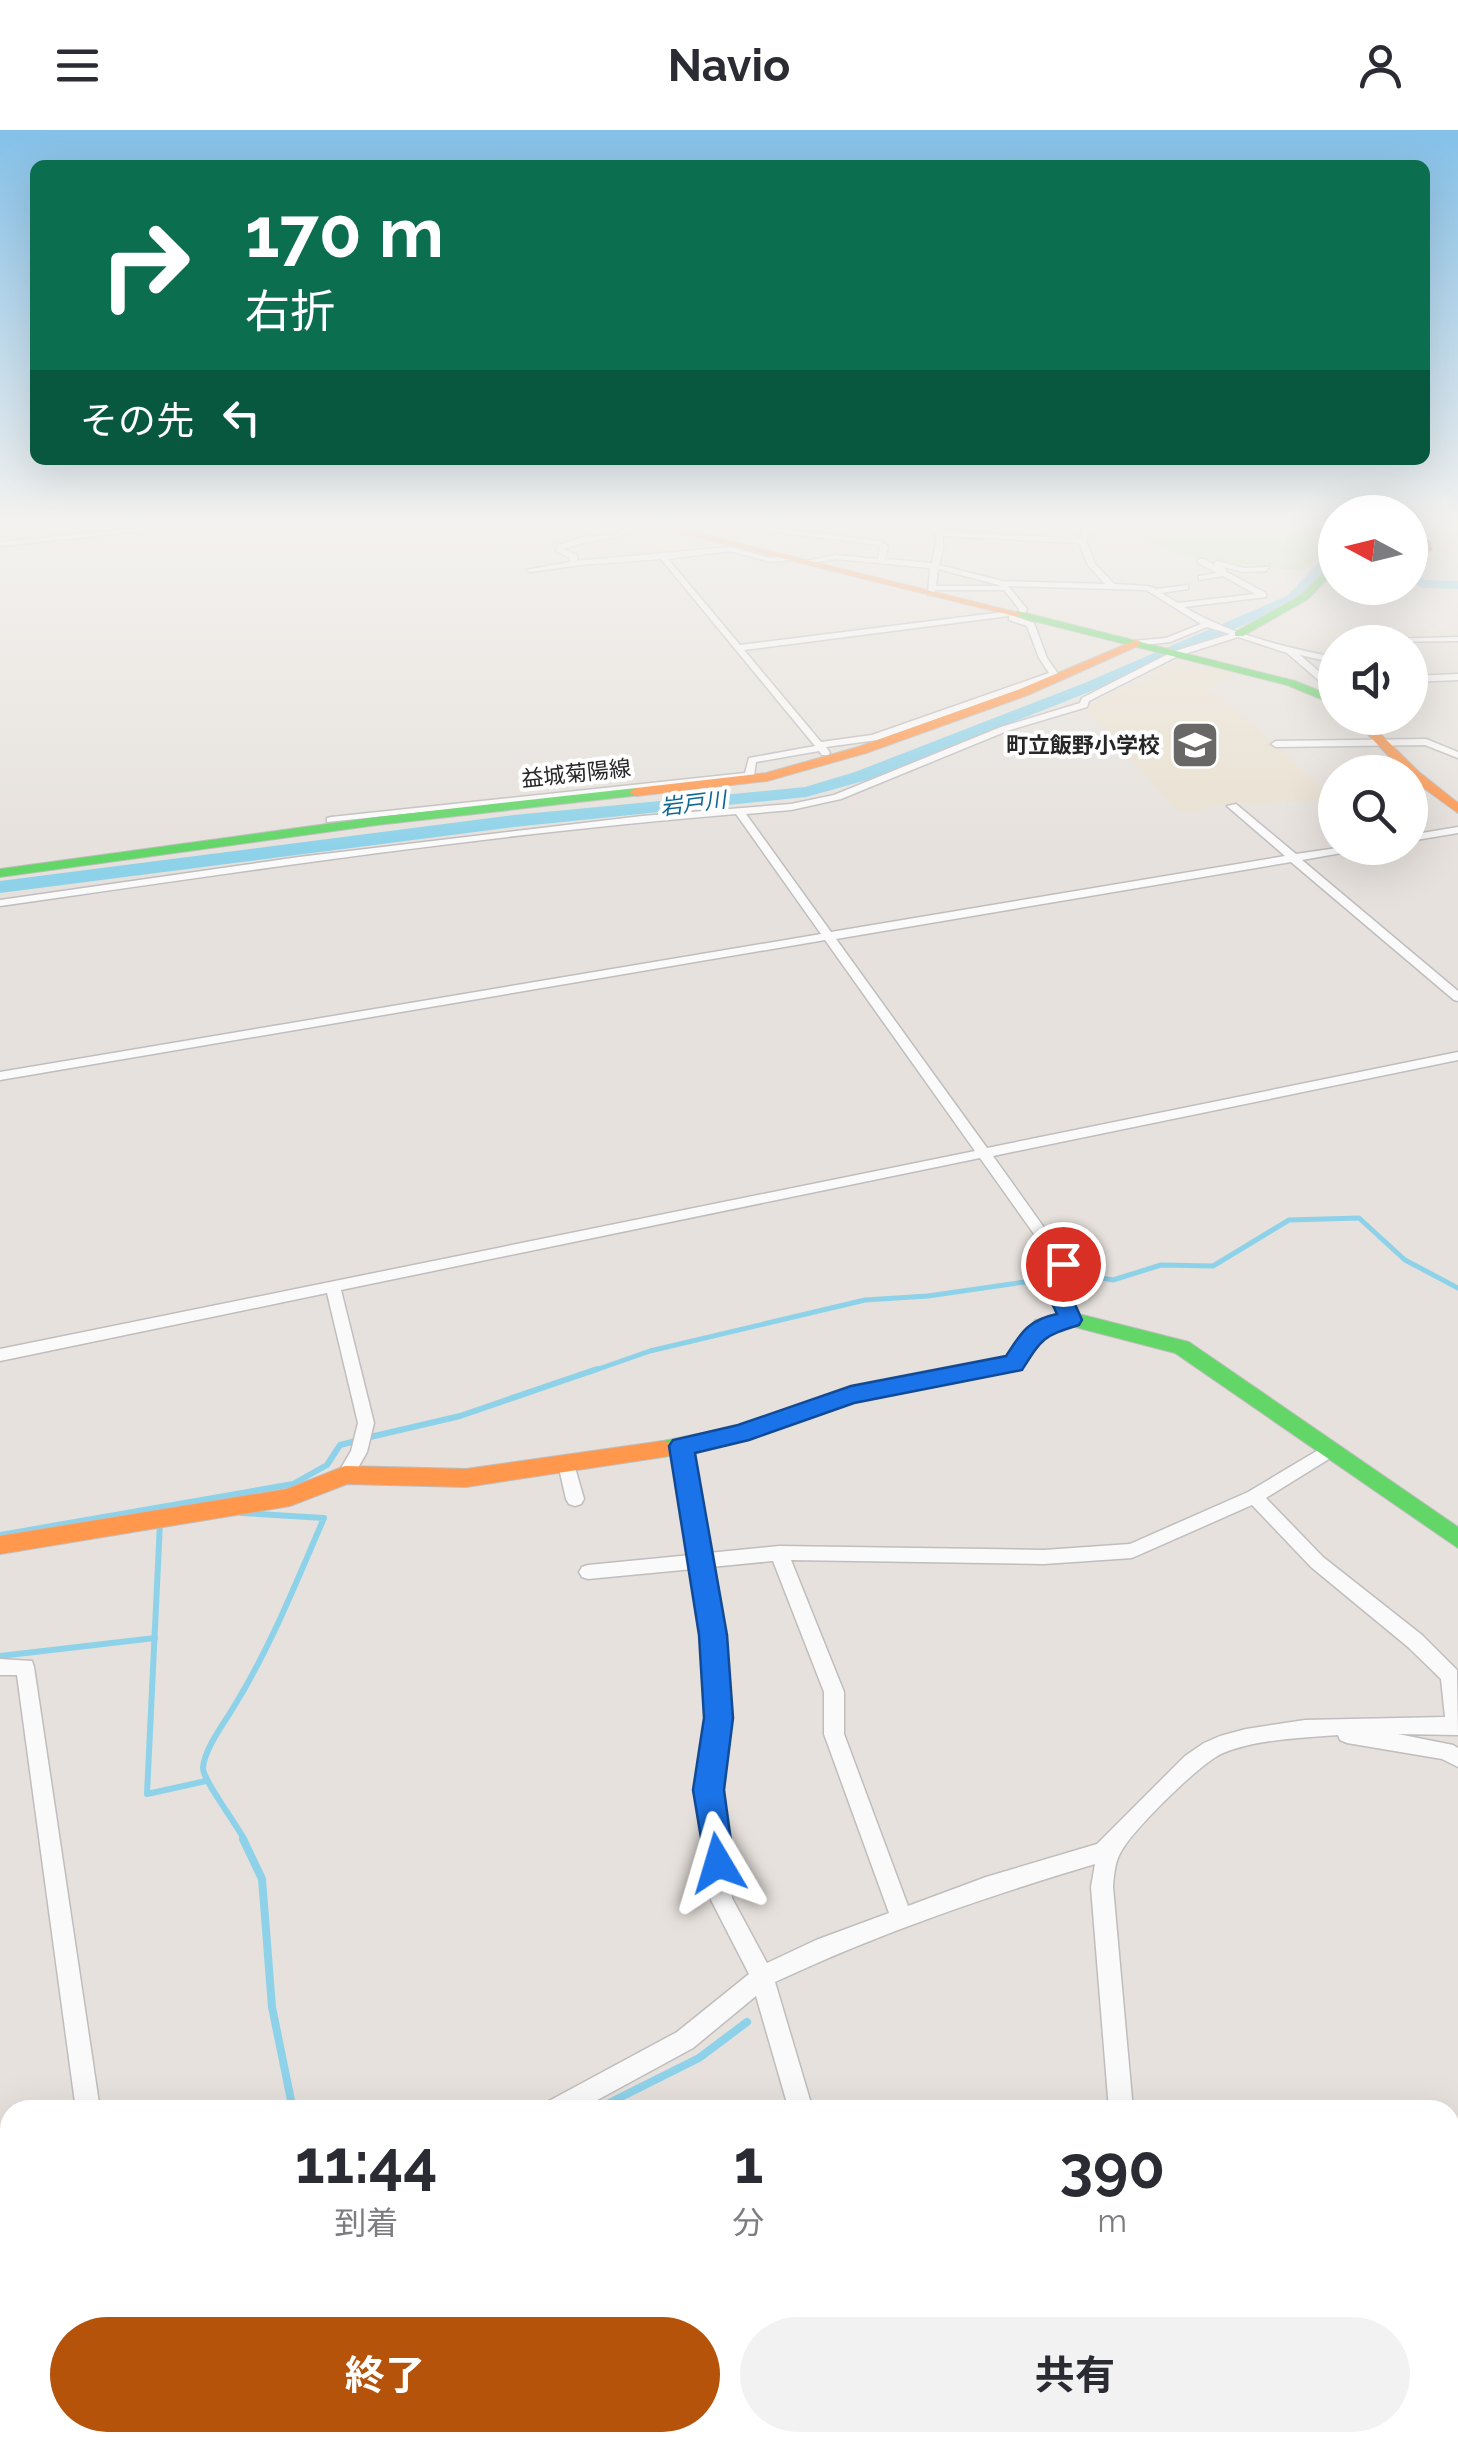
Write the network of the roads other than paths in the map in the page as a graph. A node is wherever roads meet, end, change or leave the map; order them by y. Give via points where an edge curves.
1 (722, 630) edge
2 (881, 630) edge
3 (1033, 630) edge
4 (1084, 630) edge
5 (1191, 630) edge
6 (1227, 630) edge
7 (1243, 630) edge
8 (1265, 630) edge
9 (1236, 633) junction
10 (1458, 639) edge
11 (1428, 640) edge
12 (1141, 644) junction
13 (1274, 646) junction
14 (736, 648) junction
15 (1287, 650) junction
16 (1174, 654) junction
17 (1318, 656) edge
18 (1318, 676) edge
19 (1056, 677) junction
20 (1458, 677) edge
21 (1428, 678) edge
22 (1318, 694) edge
23 (1376, 735) edge
24 (1276, 744) dead end
25 (1385, 744) junction
26 (824, 751) junction
27 (1458, 755) edge
28 (1232, 806) dead end
29 (1458, 809) edge
30 (740, 814) junction
31 (331, 820) dead end
32 (1458, 830) edge
33 (1428, 835) edge
34 (1318, 853) edge
35 (1289, 858) junction
36 (0, 873) edge
37 (0, 903) edge
38 (826, 936) junction
39 (1458, 997) edge
40 (1458, 1056) edge
41 (0, 1076) edge
42 (983, 1153) junction
43 (333, 1286) junction
44 (1070, 1320) junction
45 (0, 1354) edge
46 (682, 1446) junction
47 (1330, 1450) junction
48 (566, 1464) junction
49 (345, 1475) junction
50 (1254, 1497) junction
51 (575, 1499) dead end
52 (1458, 1540) edge
53 (0, 1545) edge
54 (779, 1553) junction
55 (701, 1560) junction
56 (588, 1572) dead end
57 (0, 1667) edge
58 (1457, 1726) edge
59 (1323, 1730) junction
60 (1458, 1758) edge
61 (1118, 1836) junction
62 (902, 1920) junction
63 (762, 1976) junction
64 (87, 2100) edge
65 (574, 2100) edge
66 (797, 2100) edge
67 (1119, 2100) edge

1 - 14 street
2 - 14 street
3 - 19 street
4 - 12 main road
5 - 12 street
6 - 9 street
7 - 9 main road
8 - 13 street
9 - 13 street
9 - 16 street
10 - 11 street
12 - 16 main road
12 - 19 main road, 益城菊陽線
13 - 15 street
14 - 26 street
15 - 17 street
15 - 18 street
16 - 22 main road
16 - 30 street via 1084,705 1004,728 837,797
19 - 26 main road, 益城菊陽線
20 - 21 street
23 - 25 main road
24 - 25 street
25 - 27 street via 1426,742
25 - 29 main road
26 - 31 street via 752,760 749,775
26 - 36 main road, 益城菊陽線 via 794,772 737,782 363,822
28 - 35 street
30 - 37 street via 642,819 298,860
30 - 38 street
32 - 33 street
34 - 35 street
35 - 38 street
35 - 39 street
38 - 41 street
38 - 42 street
40 - 42 street
42 - 43 street
42 - 44 street via 1063,1264 1054,1282
43 - 45 street
43 - 49 street via 366,1424
44 - 46 main road via 1042,1325 1014,1364 851,1395 740,1434
44 - 47 main road via 1182,1347
46 - 48 main road
46 - 55 street
47 - 50 street
47 - 52 main road
48 - 49 main road via 466,1478
48 - 51 street
49 - 53 main road via 290,1496
50 - 54 street via 1132,1551
50 - 58 street via 1450,1676
54 - 55 street
54 - 62 street via 834,1692 834,1734
55 - 56 street
55 - 63 street via 718,1701 709,1790 722,1900
57 - 64 street via 25,1667
58 - 59 street
59 - 60 street via 1446,1750
59 - 61 street via 1217,1745
61 - 62 street via 1103,1852 986,1886
61 - 67 street via 1104,1858 1102,1887
62 - 63 street
63 - 65 street via 686,2040
63 - 66 street

